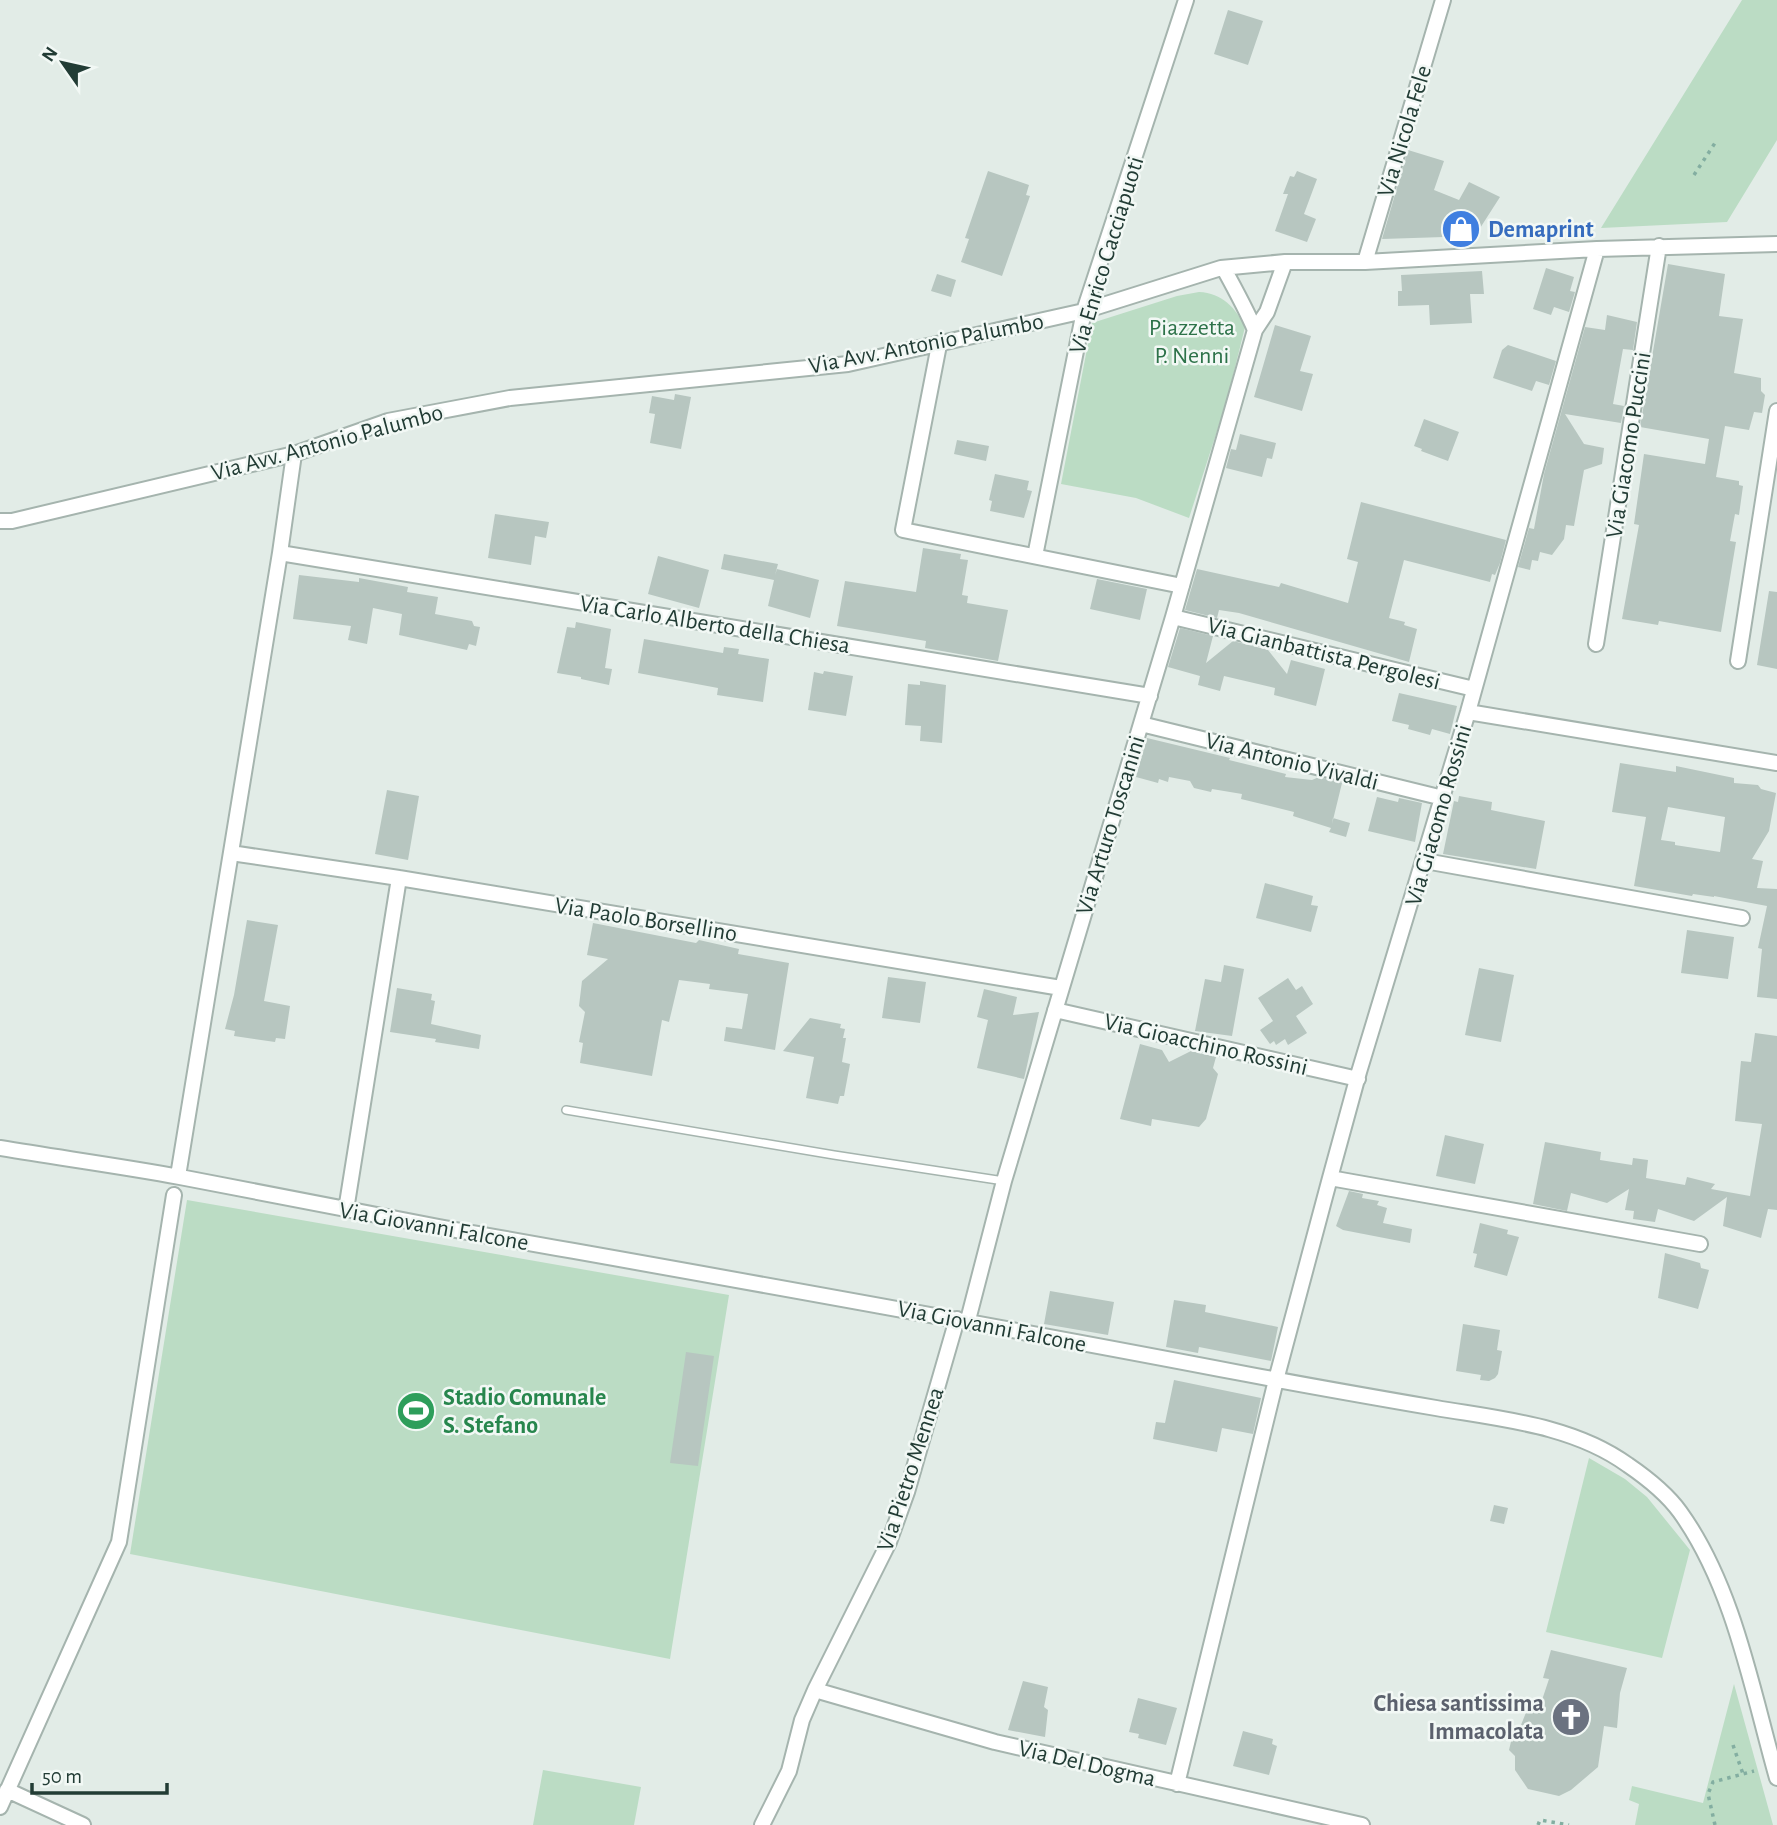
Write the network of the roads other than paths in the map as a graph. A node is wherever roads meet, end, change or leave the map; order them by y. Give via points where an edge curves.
1 (1186, 0) edge
2 (1443, 0) edge
3 (1776, 242) edge
4 (1660, 246) junction
5 (1597, 249) junction
6 (1285, 262) junction
7 (1365, 262) junction
8 (1224, 269) junction
9 (1084, 311) junction
10 (1255, 331) junction
11 (939, 345) junction
12 (1777, 411) edge
13 (294, 454) junction
14 (0, 521) edge
15 (280, 553) junction
16 (1035, 556) junction
17 (1182, 586) junction
18 (1173, 617) junction
19 (1596, 645) dead end
20 (1738, 661) dead end
21 (1474, 690) junction
22 (1150, 696) junction
23 (1468, 712) junction
24 (1141, 724) junction
25 (1777, 762) edge
26 (1443, 798) junction
27 (231, 853) junction
28 (1424, 861) junction
29 (399, 878) junction
30 (1742, 918) dead end
31 (1061, 988) junction
32 (1055, 1010) junction
33 (1357, 1079) junction
34 (566, 1110) dead end
35 (0, 1148) edge
36 (178, 1176) junction
37 (1330, 1178) junction
38 (1004, 1181) junction
39 (174, 1195) dead end
40 (346, 1210) junction
41 (1700, 1244) dead end
42 (962, 1320) junction
43 (1276, 1380) junction
44 (816, 1690) junction
45 (1777, 1778) edge
46 (1177, 1783) junction
47 (7, 1790) junction
48 (0, 1807) edge
49 (83, 1825) edge
50 (762, 1825) edge
51 (1362, 1825) edge

1 - 9 street, Via Enrico Cacciapuoti
2 - 7 street, Via Nicola Fele
3 - 4 street, Via Avv. Antonio Palumbo
4 - 5 street, Via Avv. Antonio Palumbo
4 - 19 street, Via Giacomo Puccini
5 - 7 street, Via Avv. Antonio Palumbo
5 - 21 street, Via Giacomo Rossini
6 - 7 street, Via Avv. Antonio Palumbo
6 - 8 street, Via Avv. Antonio Palumbo
6 - 10 street, Via Arturo Toscanini
8 - 9 street, Via Avv. Antonio Palumbo
8 - 10 street
9 - 11 street, Via Avv. Antonio Palumbo
9 - 16 street, Via Enrico Cacciapuoti
10 - 17 street, Via Arturo Toscanini
11 - 13 street, Via Avv. Antonio Palumbo via 848,364 510,398 388,421
11 - 16 street via 902,530
12 - 20 street
13 - 14 street, Via Avv. Antonio Palumbo
13 - 15 street
15 - 22 street, Via Carlo Alberto della Chiesa
15 - 27 street
16 - 17 street
17 - 18 street, Via Arturo Toscanini
18 - 21 street, Via Gianbattista Pergolesi
18 - 22 street, Via Arturo Toscanini
21 - 23 street, Via Giacomo Rossini
22 - 24 street, Via Arturo Toscanini
23 - 25 street
23 - 26 street, Via Giacomo Rossini
24 - 26 street, Via Antonio Vivaldi
24 - 31 street, Via Arturo Toscanini
26 - 28 street, Via Giacomo Rossini
27 - 29 street, Via Paolo Borsellino
27 - 36 street
28 - 30 street
28 - 33 street, Via Giacomo Rossini
29 - 31 street, Via Paolo Borsellino
29 - 40 street
31 - 32 street, Via Arturo Toscanini
32 - 33 street, Via Gioacchino Rossini
32 - 38 street, Via Arturo Toscanini
33 - 37 street, Via Giacomo Rossini
34 - 38 lane
35 - 36 street, Via Giovanni Falcone
36 - 40 street, Via Giovanni Falcone
37 - 41 street
37 - 43 street, Via Giacomo Rossini
38 - 42 street, Via Arturo Toscanini
39 - 47 street via 119,1542
40 - 42 street, Via Giovanni Falcone
42 - 43 street, Via Giovanni Falcone
42 - 44 street, Via Pietro Mennea via 889,1542
43 - 45 street, Via Giovanni Falcone via 1521,1423 1570,1436 1602,1448 1653,1483 1678,1509 1715,1574 1731,1614
43 - 46 street, Via Giacomo Rossini
44 - 46 street, Via Del Dogma via 995,1742
44 - 50 street, Via Pietro Mennea via 802,1720 789,1771
46 - 51 street, Via Del Dogma
47 - 48 street
47 - 49 street

